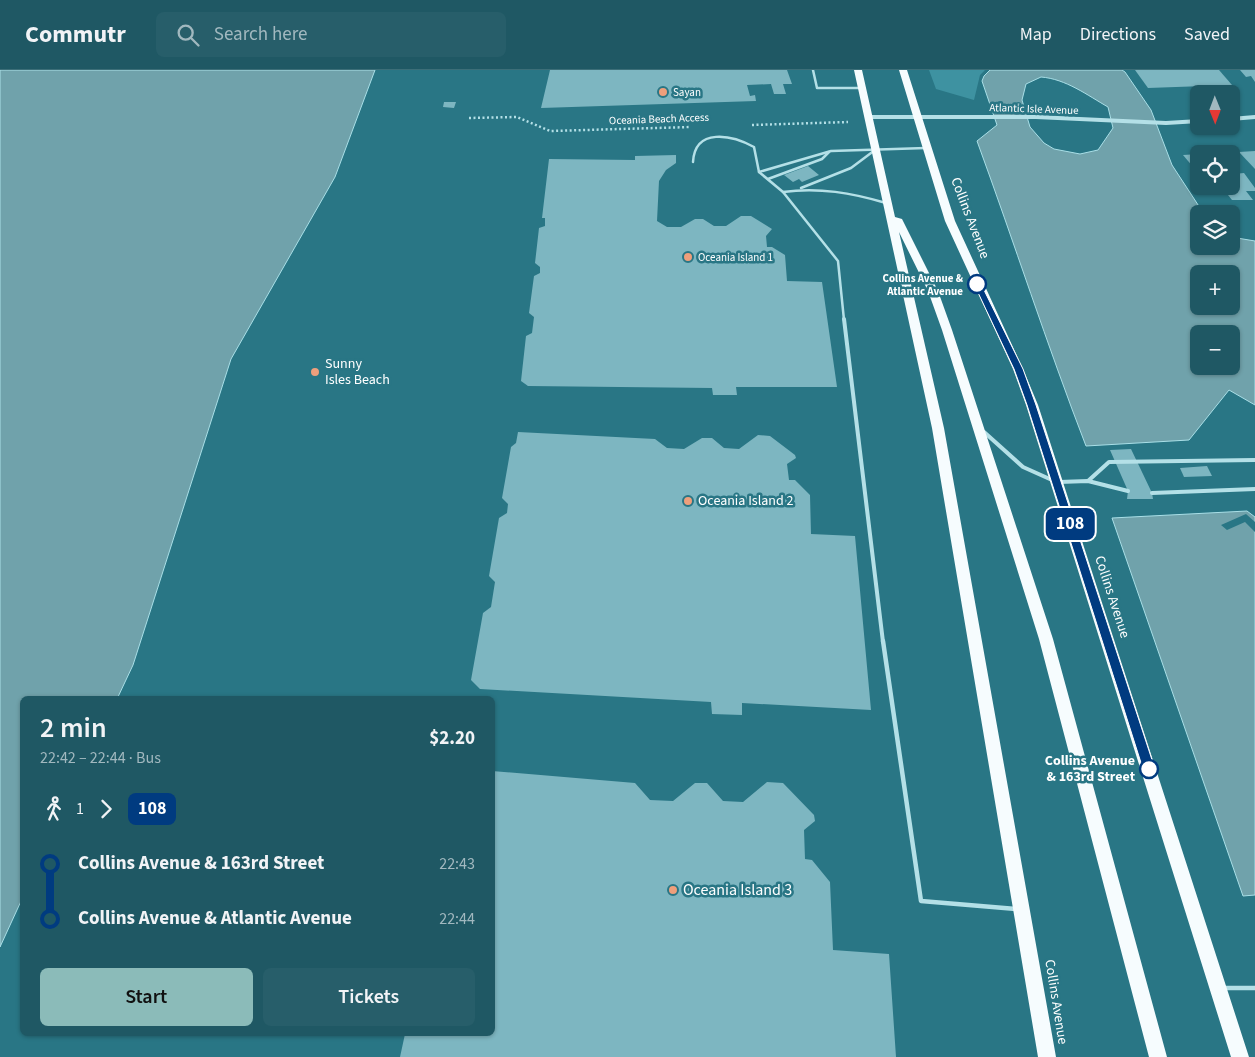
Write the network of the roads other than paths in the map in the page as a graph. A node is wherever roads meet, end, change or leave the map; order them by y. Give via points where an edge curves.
1 (813, 70) edge
2 (858, 70) edge
3 (903, 70) edge
4 (862, 88) junction
5 (917, 116) junction
6 (869, 117) junction
7 (1255, 117) edge
8 (1240, 118) edge
9 (1190, 122) edge
10 (927, 148) junction
11 (876, 149) junction
12 (831, 151) junction
13 (692, 162) dead end
14 (759, 172) junction
15 (768, 179) junction
16 (799, 189) junction
17 (783, 192) junction
18 (889, 204) junction
19 (978, 426) junction
20 (1255, 460) edge
21 (1088, 481) junction
22 (1057, 482) junction
23 (1255, 489) edge
24 (1128, 491) dead end
25 (1152, 493) dead end
26 (1023, 910) junction
27 (1218, 988) junction
28 (1255, 988) edge
29 (1047, 1057) edge
30 (1158, 1057) edge
31 (1240, 1057) edge

1 - 4 lane via 817,88
2 - 4 main road, Collins Avenue
3 - 5 main road, Collins Avenue
4 - 6 main road, Collins Avenue
5 - 6 street, Atlantic Isle Avenue
5 - 9 street, Atlantic Isle Avenue
5 - 10 main road, Collins Avenue
6 - 11 main road, Collins Avenue
7 - 8 street
10 - 11 lane
10 - 22 main road, Collins Avenue via 961,248 1018,369
11 - 12 lane
11 - 16 lane via 851,168
11 - 18 main road, Collins Avenue
12 - 14 lane
12 - 15 lane via 822,159
13 - 14 lane via 694,146 702,140 730,137 744,140 754,147
14 - 15 lane
15 - 17 lane
16 - 17 lane
16 - 18 lane via 836,190
17 - 26 lane via 838,261 849,376 921,901
18 - 19 main road via 933,291
18 - 26 main road, Collins Avenue via 938,428
19 - 22 lane via 1010,459 1036,476
19 - 30 main road via 1046,639
20 - 21 lane via 1109,462
21 - 22 lane
21 - 24 lane
22 - 27 main road, Collins Avenue
23 - 25 lane
26 - 29 main road, Collins Avenue
27 - 28 lane
27 - 31 main road, Collins Avenue

